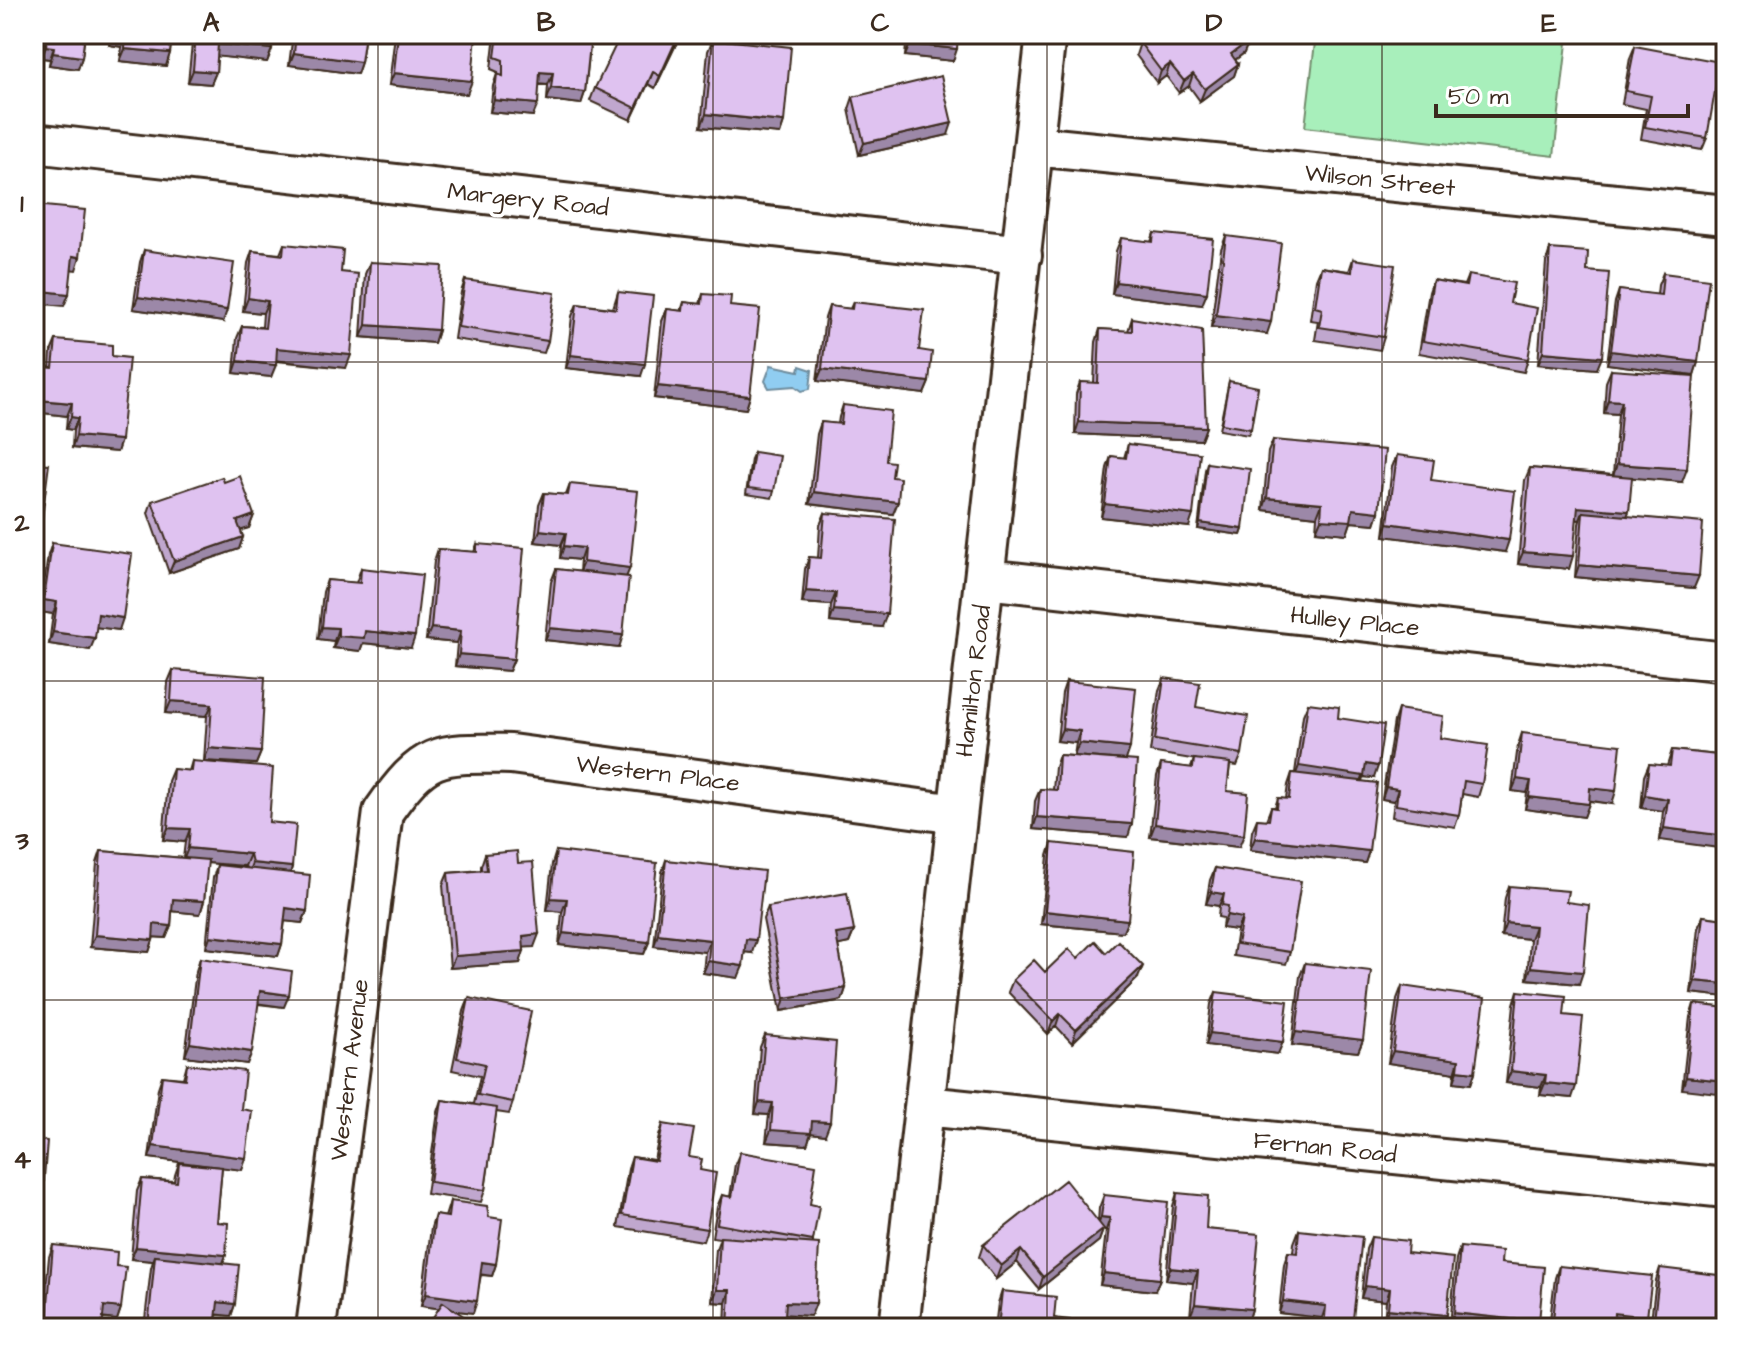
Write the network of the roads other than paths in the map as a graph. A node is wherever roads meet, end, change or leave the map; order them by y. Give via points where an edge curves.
1 (1046, 34) edge
2 (34, 143) edge
3 (1034, 146) junction
4 (1726, 215) edge
5 (1022, 255) junction
6 (985, 579) junction
7 (1726, 662) edge
8 (383, 812) joint
9 (957, 814) junction
10 (925, 1106) junction
11 (1726, 1188) edge
12 (316, 1328) edge
13 (899, 1328) edge

1 - 3 street, Hamilton Road
2 - 5 street, Margery Road
3 - 4 street, Wilson Street
3 - 5 street, Hamilton Road
5 - 6 street, Hamilton Road
6 - 7 street, Hulley Place
6 - 9 street, Hamilton Road
8 - 9 street, Western Place via 425,763 456,753 511,754
8 - 12 street, Western Avenue
9 - 10 street, Hamilton Road
10 - 11 street, Fernan Road
10 - 13 street, Hamilton Road

